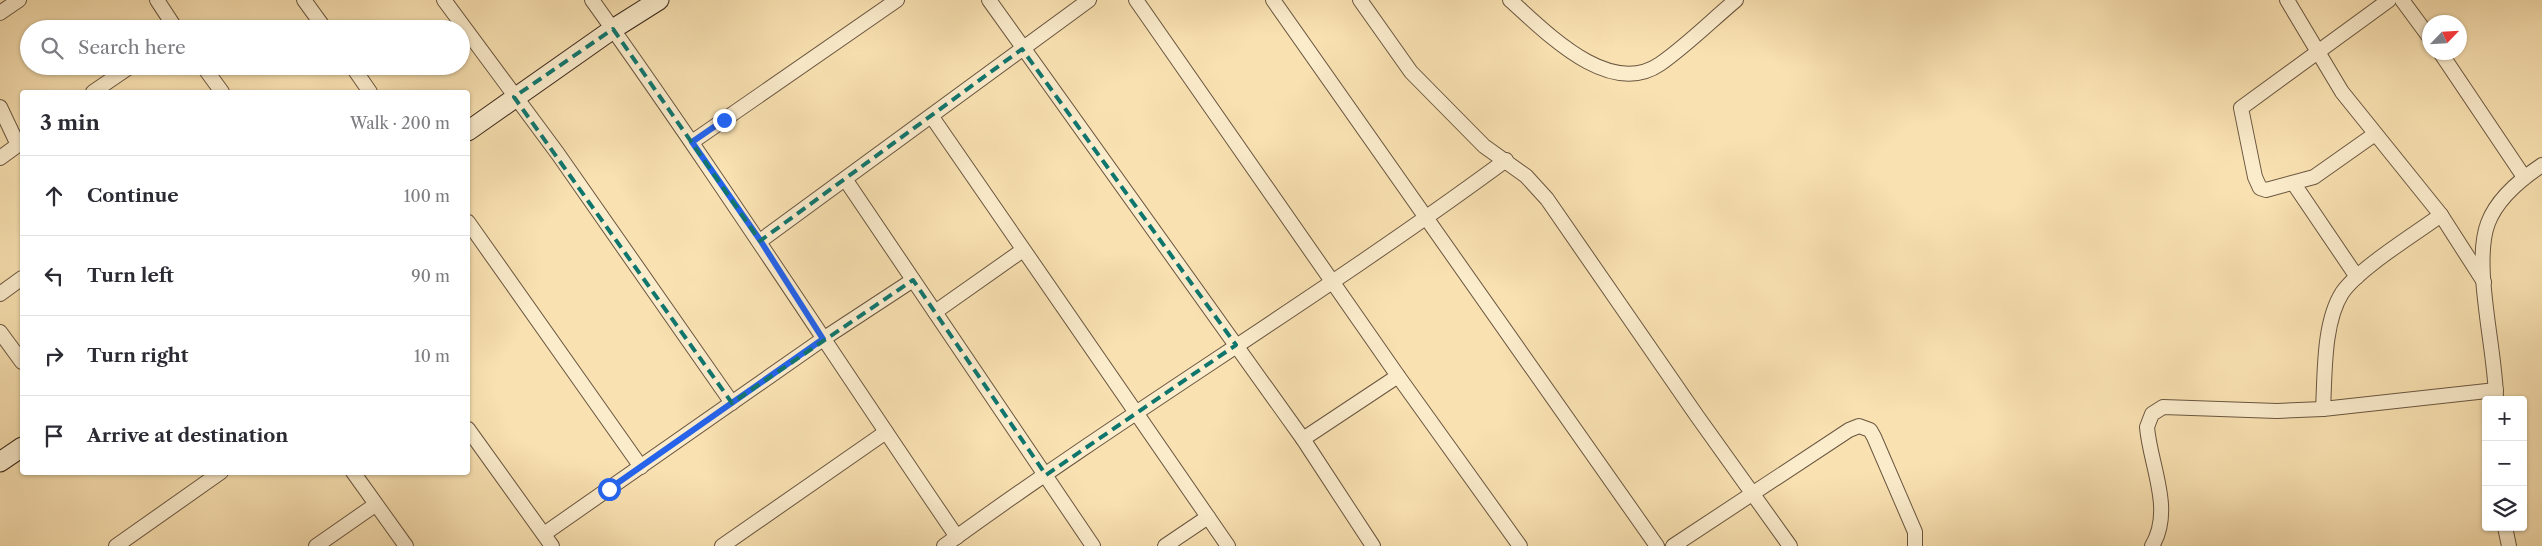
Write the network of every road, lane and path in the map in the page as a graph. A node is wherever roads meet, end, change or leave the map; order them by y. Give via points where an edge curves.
1 (19, 0) edge
2 (157, 0) edge
3 (304, 0) edge
4 (444, 0) edge
5 (592, 0) edge
6 (659, 0) edge
7 (897, 0) edge
8 (989, 0) edge
9 (1090, 0) edge
10 (1136, 0) edge
11 (1273, 0) edge
12 (1360, 0) edge
13 (1510, 0) edge
14 (1736, 0) edge
15 (2287, 0) edge
16 (2389, 0) edge
17 (2402, 0) edge
18 (0, 13) edge
19 (170, 20) edge
20 (318, 20) edge
21 (458, 20) edge
22 (2422, 27) edge
23 (613, 29) junction
24 (470, 36) edge
25 (1022, 49) junction
26 (2319, 52) junction
27 (2445, 60) edge
28 (118, 75) edge
29 (210, 75) edge
30 (358, 75) edge
31 (96, 90) edge
32 (221, 90) edge
33 (369, 90) edge
34 (514, 97) junction
35 (0, 107) edge
36 (932, 117) junction
37 (470, 130) edge
38 (2375, 134) junction
39 (692, 142) junction
40 (20, 143) edge
41 (0, 158) edge
42 (1506, 160) junction
43 (2542, 164) edge
44 (2524, 177) junction
45 (845, 179) junction
46 (2294, 184) junction
47 (2441, 215) junction
48 (1426, 219) junction
49 (470, 225) edge
50 (760, 240) junction
51 (1023, 250) junction
52 (2356, 277) junction
53 (20, 279) edge
54 (913, 280) junction
55 (1332, 281) junction
56 (2484, 282) junction
57 (0, 294) edge
58 (934, 312) junction
59 (0, 332) edge
60 (823, 339) junction
61 (1236, 345) junction
62 (20, 359) edge
63 (1398, 376) junction
64 (2496, 395) edge
65 (732, 403) junction
66 (2322, 409) junction
67 (1135, 412) junction
68 (470, 432) edge
69 (886, 432) junction
70 (1303, 439) junction
71 (20, 448) edge
72 (0, 462) edge
73 (641, 467) junction
74 (217, 475) edge
75 (355, 475) edge
76 (1046, 475) junction
77 (1752, 493) junction
78 (375, 504) junction
79 (1208, 517) junction
80 (2506, 531) edge
81 (957, 537) junction
82 (548, 540) edge
83 (116, 546) edge
84 (316, 546) edge
85 (406, 546) edge
86 (722, 546) edge
87 (944, 546) edge
88 (1093, 546) edge
89 (1166, 546) edge
90 (1228, 546) edge
91 (1373, 546) edge
92 (1520, 546) edge
93 (1656, 546) edge
94 (1673, 546) edge
95 (1790, 546) edge
96 (1915, 546) edge
97 (2152, 546) edge
98 (2509, 546) edge

1 - 18 street
2 - 19 street
3 - 20 street
4 - 21 street
5 - 23 street
6 - 23 street
7 - 39 street
8 - 25 street
9 - 25 street
10 - 55 street
11 - 48 street
12 - 42 street via 1411,72 1484,146
13 - 14 street via 1567,50 1602,69 1633,75 1658,65
15 - 26 street
16 - 26 street
17 - 22 street
23 - 34 street
23 - 39 street
24 - 34 street
25 - 36 street
25 - 61 street
26 - 38 street via 2342,92
26 - 46 street via 2241,108 2257,184 2266,190
27 - 44 street
28 - 31 street
29 - 32 street
30 - 33 street
34 - 37 street
34 - 65 street
35 - 40 street
36 - 45 street
36 - 51 street
38 - 46 street via 2314,177
38 - 47 street
39 - 50 street
40 - 41 street
42 - 48 street
42 - 77 street via 1547,199
43 - 44 street
44 - 56 street via 2496,207 2488,222 2482,241
45 - 50 street
45 - 54 street
46 - 52 street
47 - 52 street
47 - 56 street
48 - 55 street
48 - 93 street
49 - 73 street
50 - 60 street
51 - 58 street
51 - 67 street
52 - 66 street via 2342,294 2331,320
53 - 57 street
54 - 58 street
54 - 60 street
55 - 61 street
55 - 63 street
56 - 64 street
58 - 76 street
59 - 62 street
60 - 65 street
60 - 69 street
61 - 67 street
61 - 70 street
63 - 70 street
63 - 92 street
64 - 66 street
65 - 73 street
66 - 97 street via 2234,411 2179,407 2163,408 2152,414 2147,427 2148,444 2163,514
67 - 76 street
67 - 79 street
68 - 82 street
69 - 81 street
69 - 86 street
70 - 91 street
71 - 72 street
73 - 82 street
74 - 83 street
75 - 78 street
76 - 81 street
76 - 88 street
77 - 94 street
77 - 95 street
77 - 96 street via 1849,430 1865,427 1874,437 1915,532
78 - 84 street
78 - 85 street
79 - 89 street
79 - 90 street
80 - 98 street
81 - 87 street

